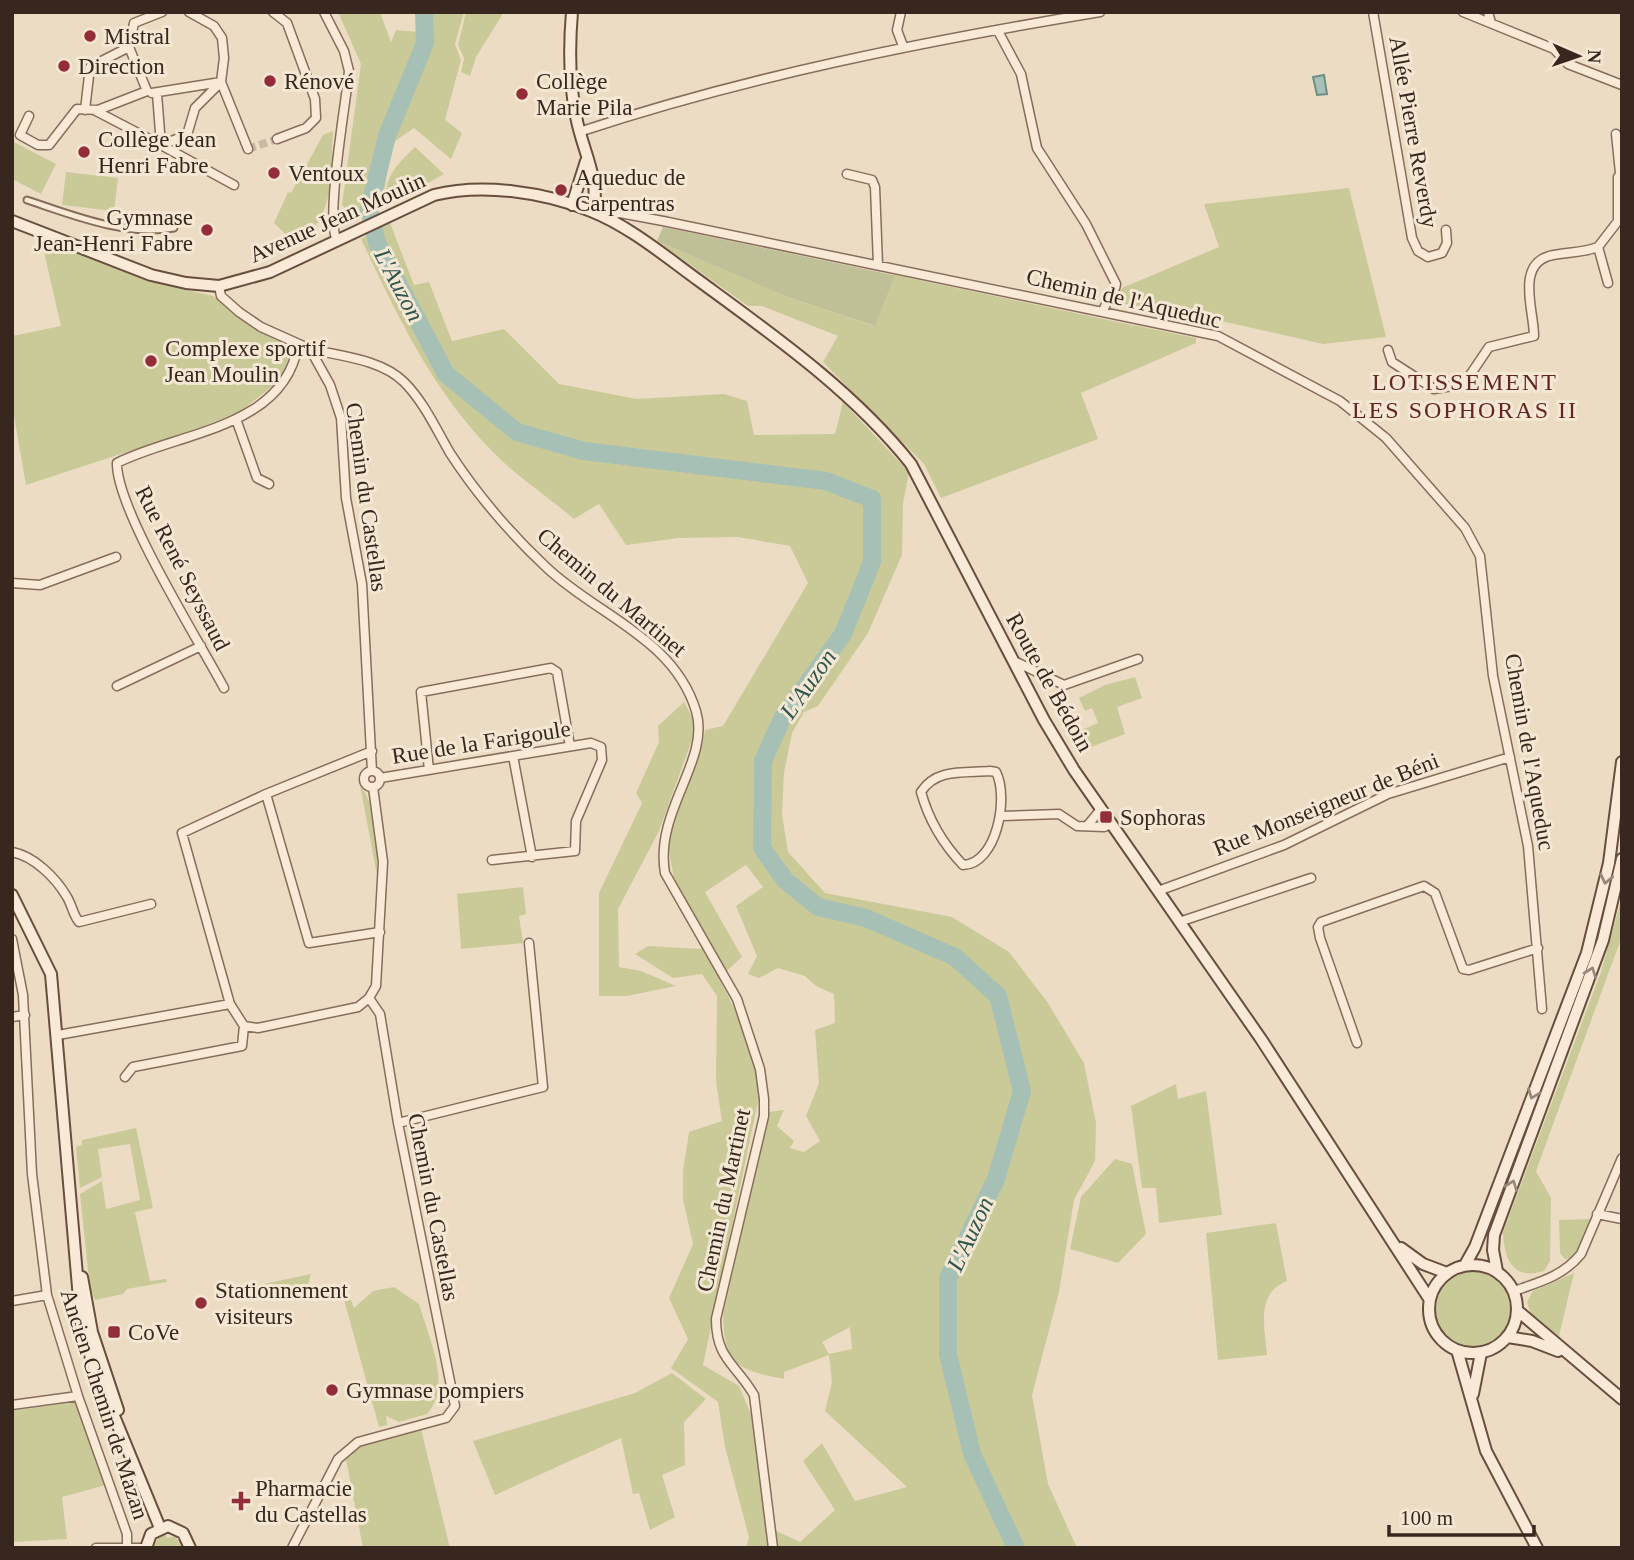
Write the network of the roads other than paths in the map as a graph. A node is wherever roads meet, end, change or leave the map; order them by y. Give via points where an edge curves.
1 (162, 12) edge
2 (189, 12) edge
3 (272, 12) edge
4 (324, 12) edge
5 (572, 12) edge
6 (901, 12) edge
7 (1100, 12) edge
8 (1373, 12) edge
9 (1463, 12) edge
10 (1488, 12) edge
11 (1491, 23) junction
12 (998, 31) junction
13 (903, 46) junction
14 (129, 47) junction
15 (221, 82) junction
16 (1622, 85) edge
17 (147, 91) junction
18 (157, 94) junction
19 (90, 110) junction
20 (29, 116) dead end
21 (579, 132) junction
22 (1616, 134) dead end
23 (277, 139) tunnel mouth
24 (161, 145) junction
25 (248, 149) dead end
26 (586, 159) junction
27 (1621, 172) edge
28 (847, 174) dead end
29 (234, 185) dead end
30 (27, 200) dead end
31 (572, 205) junction
32 (598, 214) junction
33 (12, 221) edge
34 (174, 228) dead end
35 (1446, 230) dead end
36 (337, 241) junction
37 (1598, 247) junction
38 (878, 265) junction
39 (1608, 283) dead end
40 (219, 286) junction
41 (1102, 312) junction
42 (298, 345) junction
43 (310, 349) junction
44 (1388, 350) dead end
45 (236, 419) junction
46 (269, 484) dead end
47 (116, 556) dead end
48 (12, 583) edge
49 (201, 646) junction
50 (1138, 659) dead end
51 (1014, 662) junction
52 (117, 686) dead end
53 (224, 688) dead end
54 (570, 747) junction
55 (372, 751) junction
56 (513, 756) junction
57 (1510, 757) junction
58 (1622, 762) edge
59 (429, 770) junction
60 (372, 771) junction
61 (380, 778) junction
62 (373, 787) junction
63 (266, 794) junction
64 (1101, 810) junction
65 (1002, 816) junction
66 (1111, 824) junction
67 (1087, 826) junction
68 (12, 852) edge
69 (532, 857) junction
70 (1622, 859) edge
71 (492, 860) dead end
72 (1311, 878) dead end
73 (1158, 891) junction
74 (12, 895) edge
75 (151, 904) dead end
76 (1179, 922) junction
77 (380, 932) junction
78 (12, 939) edge
79 (529, 943) dead end
80 (1538, 948) junction
81 (369, 998) junction
82 (230, 1004) junction
83 (1542, 1009) dead end
84 (24, 1015) junction
85 (12, 1017) edge
86 (244, 1026) junction
87 (58, 1035) junction
88 (1357, 1043) dead end
89 (125, 1077) dead end
90 (398, 1123) junction
91 (1622, 1158) edge
92 (1597, 1214) junction
93 (1622, 1219) edge
94 (1390, 1239) junction
95 (1465, 1265) junction
96 (1497, 1271) junction
97 (1447, 1273) junction
98 (1514, 1291) junction
99 (47, 1295) junction
100 (1430, 1300) junction
101 (12, 1301) edge
102 (1518, 1311) junction
103 (1508, 1337) junction
104 (1457, 1350) junction
105 (1481, 1353) junction
106 (1579, 1362) junction
107 (78, 1396) junction
108 (1622, 1399) edge
109 (12, 1405) edge
110 (1473, 1413) junction
111 (160, 1528) junction
112 (127, 1546) edge
113 (96, 1548) edge
114 (144, 1548) edge
115 (190, 1548) edge
116 (292, 1548) edge
117 (773, 1548) edge
118 (1537, 1548) edge

1 - 14 street via 134,23
2 - 15 street via 214,26 222,38
3 - 23 street via 287,23 316,118 306,128
4 - 36 street via 349,71 334,206
5 - 21 main road via 570,63
6 - 13 street via 897,30
7 - 12 street
8 - 35 street, Allée Pierre Reverdy via 1418,251 1428,257 1442,253
9 - 11 street
10 - 11 street
11 - 16 street via 1554,49 1568,64
12 - 13 street
12 - 41 street via 1021,74 1037,148 1086,224 1116,284
13 - 21 street
14 - 17 street
14 - 19 street via 90,67
15 - 18 street
15 - 24 street via 195,108 187,135
15 - 25 street
17 - 18 street
17 - 19 street
18 - 24 street
19 - 20 street via 77,109 49,145 38,145 20,135
19 - 24 street
21 - 26 main road
22 - 27 street
24 - 29 street
26 - 31 main road
26 - 32 main road
27 - 37 street via 1618,221
28 - 38 street via 872,180 875,187
30 - 34 street via 106,224 159,231
31 - 32 main road, Avenue Jean Moulin
31 - 36 main road, Avenue Jean Moulin via 501,191 456,191 434,195
32 - 38 street, Chemin de l'Aqueduc via 620,213
32 - 51 main road, Route de Bédoin via 798,354 893,441 922,484
33 - 40 main road, Avenue Jean Moulin via 151,275
36 - 40 main road, Avenue Jean Moulin via 254,279
37 - 39 street
37 - 44 street via 1538,261 1529,284 1534,336 1489,347 1464,384 1434,389 1392,362
38 - 41 street, Chemin de l'Aqueduc
40 - 42 street via 222,296 239,312
41 - 57 street, Chemin de l'Aqueduc via 1218,336 1340,401 1386,438 1465,528 1480,556 1493,676
42 - 43 street
42 - 45 street via 296,360 271,397
43 - 55 street, Chemin du Castellas via 341,418 345,489 362,584
43 - 117 street, Chemin du Martinet via 375,364 403,380 451,454 520,539 575,591 663,655 689,692 700,728 697,747 667,821 661,852 664,873 737,999 760,1069 764,1116 716,1319 716,1339 723,1357 754,1395
45 - 46 street via 257,478
45 - 49 street, Rue René Seyssaud via 117,463 120,489
47 - 48 street via 40,585
49 - 52 street
49 - 53 street, Rue René Seyssaud
50 - 51 street via 1064,685
51 - 64 main road, Route de Bédoin via 1044,720
54 - 56 street, Rue de la Farigoule
54 - 59 street via 557,673 551,668 421,692
54 - 69 street, Rue de la Farigoule via 596,744 604,752 577,816 577,848 571,853
55 - 60 street, Chemin du Castellas
55 - 63 street
56 - 59 street, Rue de la Farigoule
56 - 69 street
57 - 73 street, Rue Monseigneur de Béni via 1388,794 1283,845
57 - 80 street, Chemin de l'Aqueduc via 1528,846
58 -> 95 main road via 1609,863 1587,953
59 - 61 street, Rue de la Farigoule
60 - 61 street
60 - 62 street, Chemin du Castellas via 364,780
61 - 62 street
62 - 77 street via 382,843
63 - 77 street via 309,943
63 - 82 street via 184,831
64 - 66 main road, Route de Bédoin
64 - 67 street
65 - 65 street via 996,772 939,775 921,792 926,812 948,850 963,865 974,865 984,857
65 - 67 street via 1059,814 1073,824
66 - 67 street
66 - 73 main road, Route de Bédoin
68 - 75 street via 38,864 65,894 79,922
69 - 71 street, Rue de la Farigoule
96 -> 70 main road via 1494,1235 1603,940
72 - 76 street
73 - 76 main road, Route de Bédoin
74 - 87 main road via 51,974
76 - 94 main road, Route de Bédoin
77 - 81 street via 377,974
78 - 84 street, Ancien Chemin de Mazan
79 - 90 street via 542,1087
80 - 83 street, Chemin de l'Aqueduc
80 - 88 street via 1463,969 1435,893 1424,886 1321,922 1320,938
81 - 86 street via 358,1007 258,1028
81 - 90 street, Chemin du Castellas via 380,1014
82 - 86 street
82 - 87 street
84 - 85 street
84 - 99 street, Ancien Chemin de Mazan via 32,1174
86 - 89 street via 242,1045 133,1067
87 - 111 main road via 72,1213 92,1332
90 - 116 street, Chemin du Castellas via 455,1406 446,1418 348,1448
91 - 92 street
92 - 93 street
92 - 98 street via 1571,1267
94 - 97 main road, Route de Bédoin via 1423,1264
94 - 100 main road, Route de Bédoin
95 - 96 main road
95 - 97 main road
96 - 98 main road
97 - 100 main road
98 - 102 main road
99 - 101 street
99 - 107 street, Ancien Chemin de Mazan
100 - 104 main road via 1432,1325 1438,1336
102 - 103 main road
102 - 106 main road
103 - 105 main road
103 - 106 main road via 1532,1341
104 - 105 main road
104 - 110 main road
105 - 110 main road
106 - 108 main road
107 - 109 street
107 - 112 street, Ancien Chemin de Mazan via 127,1534
110 - 118 main road via 1486,1451
111 - 114 main road
111 - 115 main road via 180,1530
112 - 113 street
112 - 114 street

